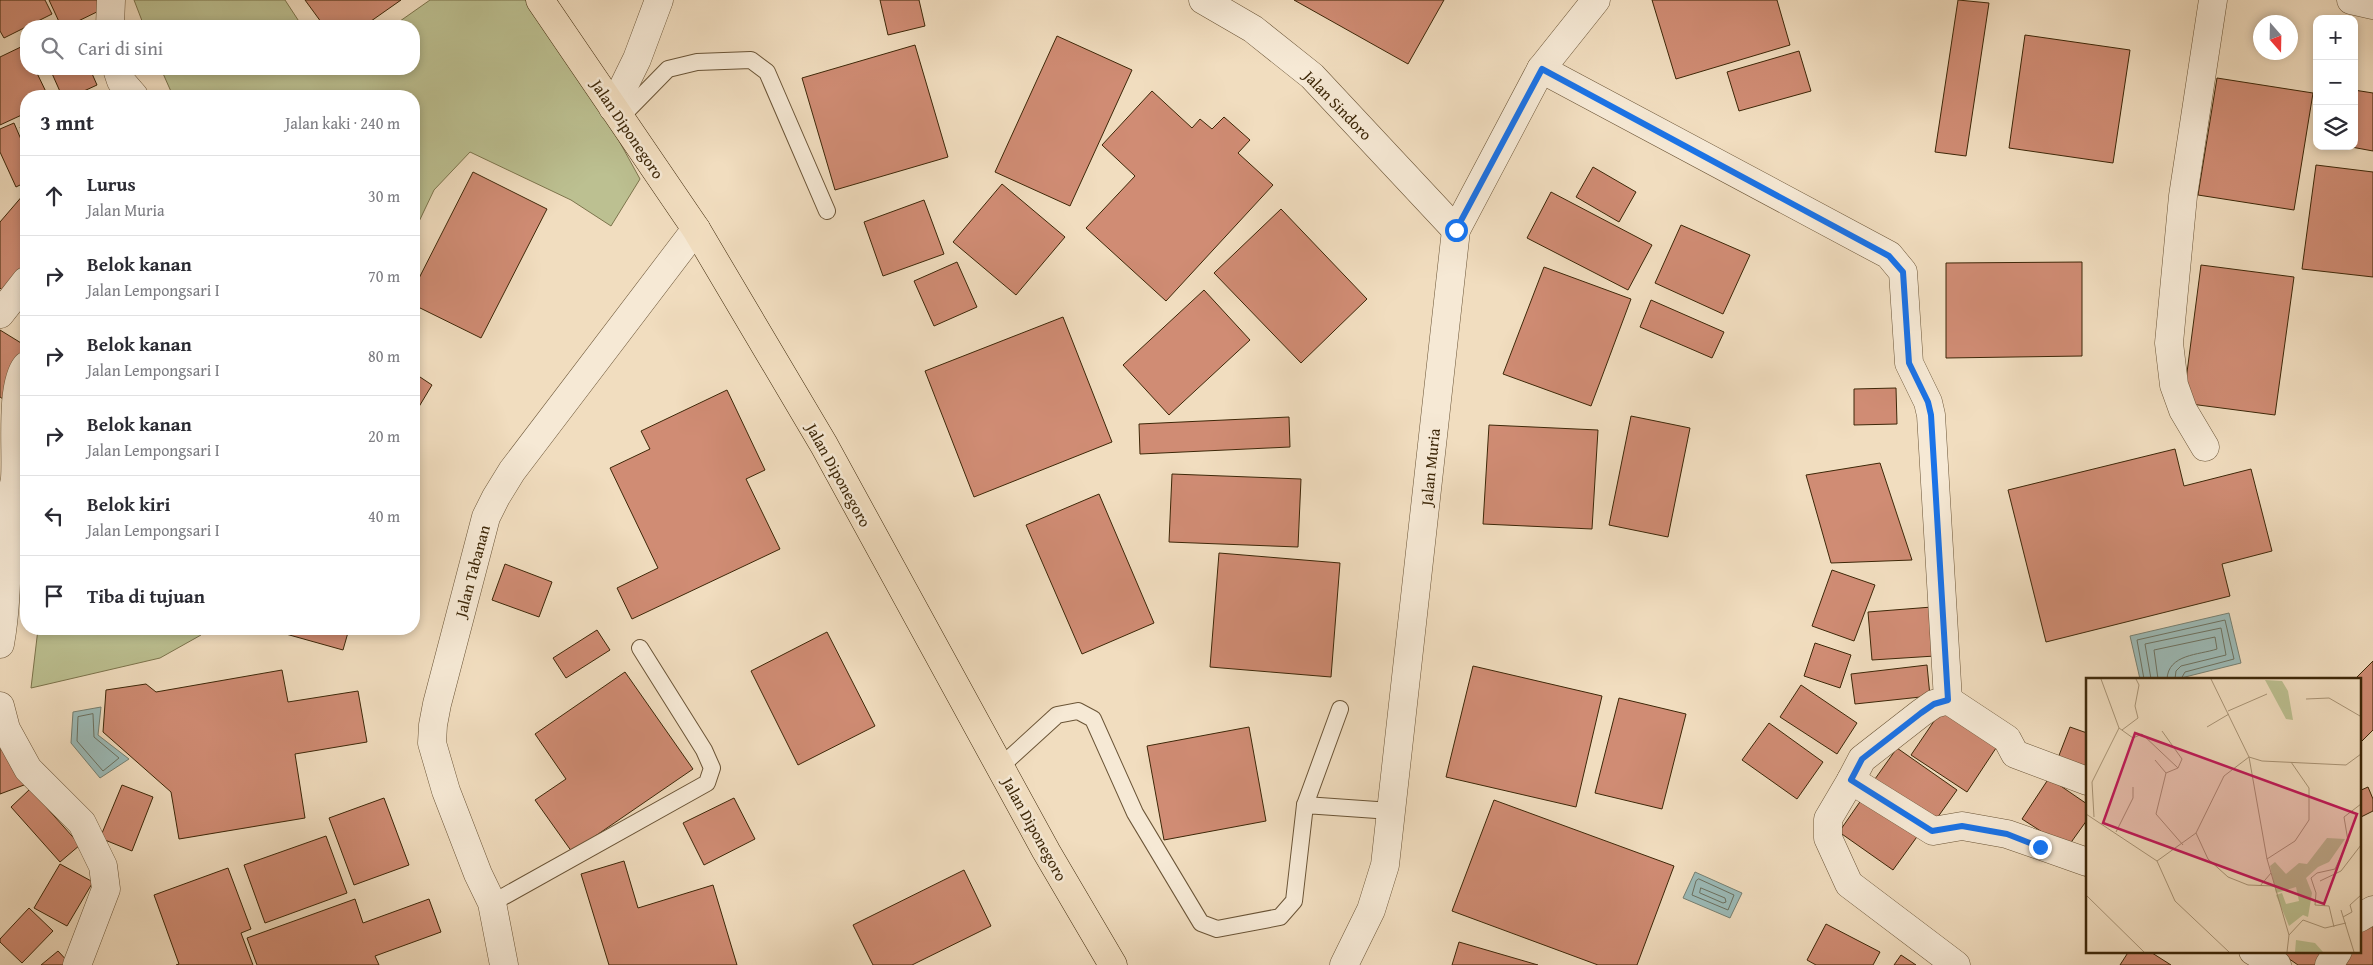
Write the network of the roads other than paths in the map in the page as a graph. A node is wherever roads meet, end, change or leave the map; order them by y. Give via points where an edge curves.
1 (111, 0) edge
2 (540, 0) edge
3 (659, 0) edge
4 (1203, 0) edge
5 (1596, 0) edge
6 (2213, 0) edge
7 (2351, 0) edge
8 (2373, 5) edge
9 (110, 20) edge
10 (1542, 69) junction
11 (119, 75) edge
12 (129, 90) edge
13 (617, 113) junction
14 (827, 211) dead end
15 (696, 229) junction
16 (1456, 230) junction
17 (20, 289) edge
18 (0, 314) edge
19 (20, 383) edge
20 (2204, 447) dead end
21 (0, 644) edge
22 (640, 648) dead end
23 (1948, 700) junction
24 (0, 706) edge
25 (1340, 709) dead end
26 (1000, 767) junction
27 (1851, 780) junction
28 (2086, 781) edge
29 (1305, 805) junction
30 (1391, 811) junction
31 (2086, 862) edge
32 (492, 903) junction
33 (2373, 910) edge
34 (2360, 917) edge
35 (2255, 952) edge
36 (2337, 952) edge
37 (77, 965) edge
38 (504, 965) edge
39 (1113, 965) edge
40 (1344, 965) edge
41 (1956, 965) edge
42 (2277, 965) edge
43 (2329, 965) edge

1 - 9 street
2 - 13 main road, Jalan Diponegoro
3 - 13 street
4 - 16 street, Jalan Sindoro via 1254,29 1312,76
5 - 10 street, Jalan Muria
6 - 20 street via 2183,196 2169,343 2174,385 2183,410
7 - 8 street
10 - 16 street, Jalan Muria
10 - 23 street via 1889,256 1903,272 1909,363 1931,415
11 - 12 street
13 - 14 lane via 668,69 697,62 751,60 767,72
13 - 15 main road, Jalan Diponegoro
15 - 26 main road, Jalan Diponegoro via 824,445
15 - 32 street, Jalan Tabanan via 512,471 486,517 437,704 432,743 446,791
16 - 30 street, Jalan Muria
17 - 18 street
19 - 21 street
22 - 32 lane via 704,750 712,768 707,783
23 - 27 street via 1934,704 1862,759
23 - 28 street via 2007,739 2015,754
24 - 37 street via 6,729 28,770 82,823 103,866 106,889
25 - 29 lane
26 - 29 lane via 1057,715 1078,711 1093,719 1138,818 1201,923 1217,928 1280,917 1294,901
26 - 39 main road, Jalan Diponegoro
27 - 31 street via 1932,831 1962,826 2007,834
27 - 41 street via 1828,820 1828,838 1849,884
29 - 30 lane
30 - 40 street, Jalan Muria via 1385,865 1371,910
32 - 38 street, Jalan Tabanan
33 - 34 street
35 - 42 street
36 - 43 street

